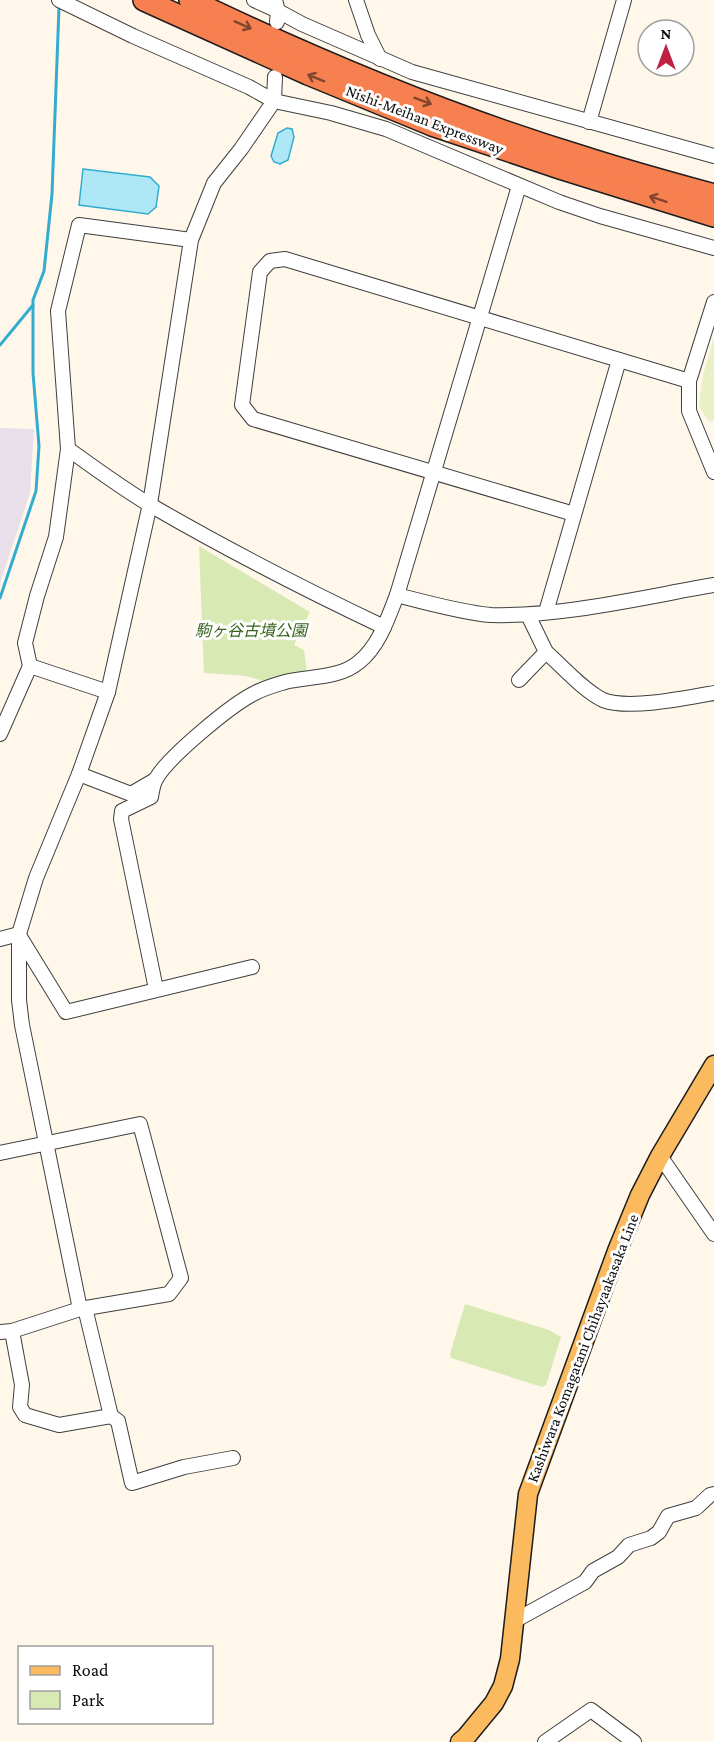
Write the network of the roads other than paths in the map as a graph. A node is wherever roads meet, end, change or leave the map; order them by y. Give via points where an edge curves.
1 (59, 0) edge
2 (144, 0) edge
3 (190, 0) edge
4 (254, 0) edge
5 (356, 0) edge
6 (624, 0) edge
7 (276, 11) edge
8 (380, 59) junction
9 (275, 77) dead end
10 (274, 101) junction
11 (589, 122) junction
12 (714, 156) edge
13 (519, 186) junction
14 (714, 195) edge
15 (714, 216) edge
16 (191, 240) junction
17 (714, 248) edge
18 (714, 302) edge
19 (479, 318) junction
20 (619, 360) junction
21 (690, 381) junction
22 (68, 449) junction
23 (433, 472) junction
24 (714, 472) edge
25 (150, 504) junction
26 (574, 514) junction
27 (714, 585) edge
28 (397, 595) junction
29 (546, 612) junction
30 (528, 615) junction
31 (384, 627) junction
32 (546, 652) junction
33 (30, 666) junction
34 (519, 680) dead end
35 (108, 692) junction
36 (714, 693) edge
37 (0, 734) edge
38 (79, 774) junction
39 (155, 780) junction
40 (19, 934) junction
41 (0, 939) edge
42 (252, 967) dead end
43 (156, 990) junction
44 (714, 1065) edge
45 (47, 1144) junction
46 (0, 1153) edge
47 (660, 1156) junction
48 (714, 1234) edge
49 (82, 1309) junction
50 (6, 1331) edge
51 (111, 1416) junction
52 (233, 1458) dead end
53 (714, 1494) edge
54 (514, 1622) junction
55 (460, 1742) edge
56 (545, 1742) edge
57 (634, 1742) edge

1 - 10 street
15 -> 2 highway, Nishi-Meihan Expressway via 432,125 308,75
3 -> 14 highway, Nishi-Meihan Expressway via 454,113 582,157
4 - 7 street
5 - 8 street
6 - 11 street
7 - 8 street
8 - 11 street via 411,72
9 - 10 street
10 - 13 street via 387,129
10 - 16 street via 214,183
11 - 12 street
13 - 17 street via 600,216
13 - 19 street
16 - 22 street via 79,225 58,311
16 - 25 street
18 - 21 street
19 - 20 street
19 - 23 street
19 - 23 street via 285,259 270,261 260,272 242,405 253,419
20 - 21 street
20 - 26 street
21 - 24 street via 689,411
22 - 25 street
22 - 33 street via 56,537 25,644
23 - 26 street
23 - 28 street
25 - 31 street via 276,576
25 - 35 street
26 - 29 street
27 - 29 street
28 - 30 street via 489,615
28 - 31 street
29 - 30 street
30 - 32 street
31 - 39 street via 357,664 341,672 257,691 232,706 167,764
32 - 34 street
32 - 36 street via 603,700 622,704
33 - 35 street
33 - 37 street
35 - 38 street
38 - 39 street via 131,794
38 - 40 street via 36,878
39 - 43 street via 151,797 123,811 121,819
40 - 41 street
40 - 43 street via 66,1012
40 - 45 street via 22,1025
42 - 43 street
44 - 47 main road, Kashiwara Komagatani Chihayaakasaka Line
45 - 46 street
45 - 49 street
45 - 49 street via 140,1124 181,1278 169,1294
47 - 48 street
47 - 54 main road, Kashiwara Komagatani Chihayaakasaka Line via 617,1251 528,1494
49 - 50 street
49 - 51 street
50 - 51 street via 22,1385 20,1407 25,1415 59,1425
51 - 52 street via 118,1422 132,1483 184,1467
53 - 54 street via 696,1508 668,1516 651,1538 629,1545 618,1557 593,1571 585,1582
54 - 55 main road, Kashiwara Komagatani Chihayaakasaka Line via 503,1686
56 - 57 street via 591,1710

